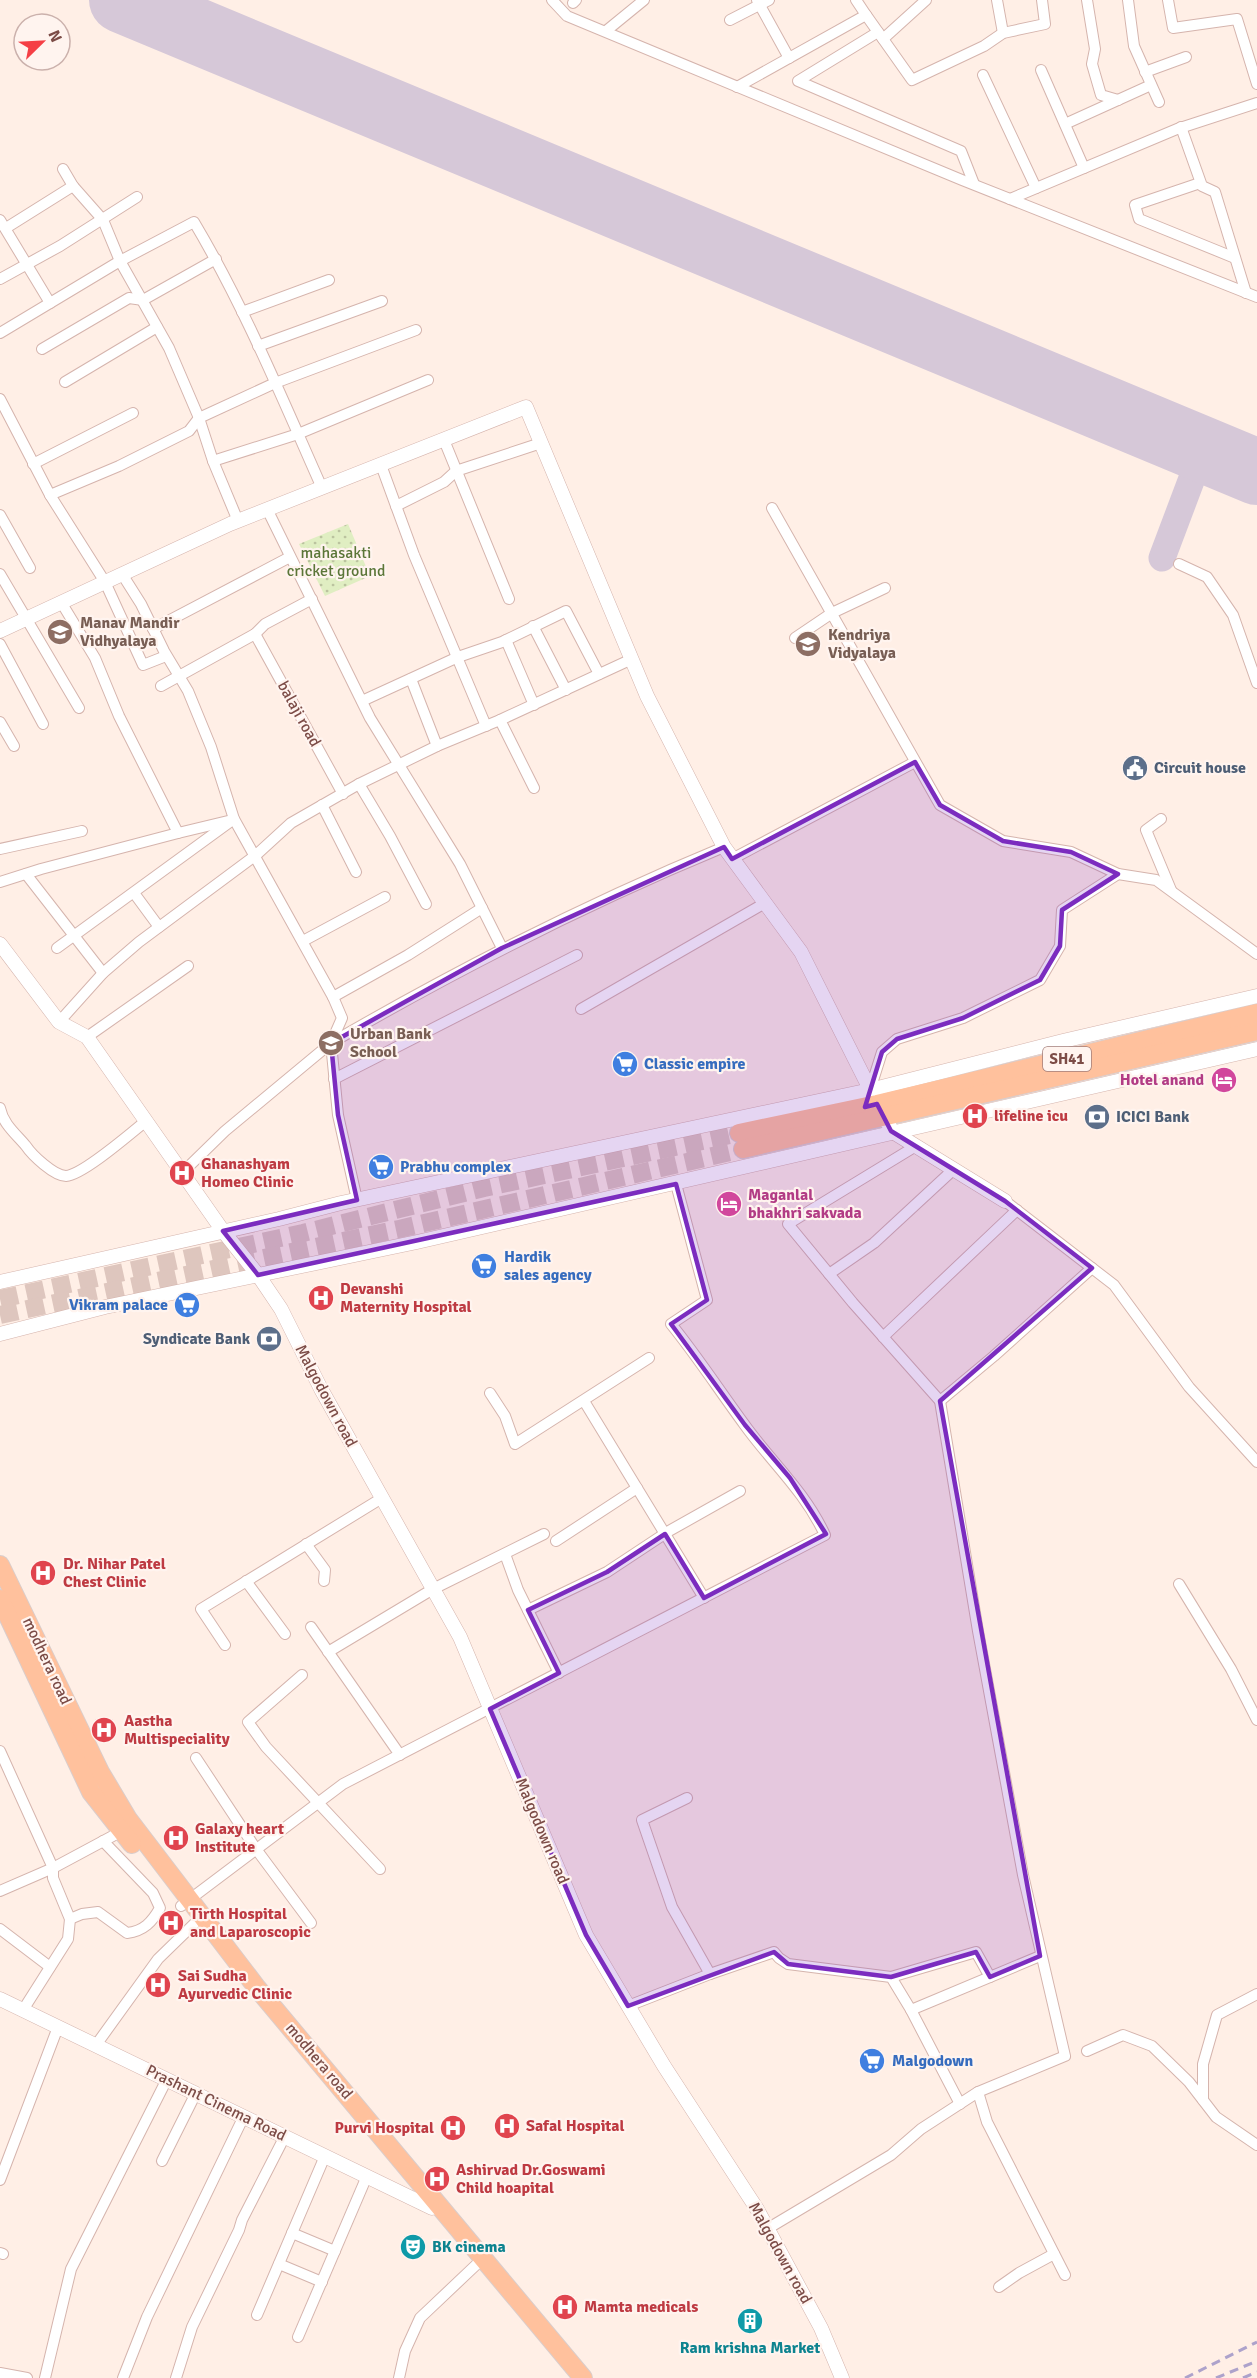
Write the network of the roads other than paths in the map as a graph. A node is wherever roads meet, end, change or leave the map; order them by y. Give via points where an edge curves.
1 (552, 0) edge
2 (644, 0) edge
3 (858, 0) edge
4 (926, 0) edge
5 (997, 0) edge
6 (1042, 0) edge
7 (1087, 0) edge
8 (1128, 0) edge
9 (1167, 0) edge
10 (762, 2) edge
11 (866, 15) junction
12 (730, 20) dead end
13 (606, 31) junction
14 (1003, 33) junction
15 (880, 36) junction
16 (1186, 57) dead end
17 (789, 58) junction
18 (1041, 70) dead end
19 (1145, 72) junction
20 (983, 75) dead end
21 (1257, 84) edge
22 (1151, 86) junction
23 (737, 87) junction
24 (1118, 100) junction
25 (1158, 102) dead end
26 (1257, 103) edge
27 (1065, 124) junction
28 (1181, 127) junction
29 (1084, 168) junction
30 (63, 169) dead end
31 (1200, 183) junction
32 (974, 184) junction
33 (73, 186) junction
34 (1036, 188) junction
35 (137, 197) dead end
36 (1010, 199) junction
37 (103, 220) junction
38 (3, 224) edge
39 (1235, 258) junction
40 (216, 259) junction
41 (120, 261) junction
42 (28, 263) junction
43 (0, 279) edge
44 (328, 280) dead end
45 (1246, 293) junction
46 (1257, 297) edge
47 (142, 300) junction
48 (382, 301) dead end
49 (50, 303) junction
50 (242, 312) junction
51 (158, 327) junction
52 (416, 330) dead end
53 (0, 333) edge
54 (258, 346) junction
55 (42, 349) dead end
56 (428, 380) dead end
57 (65, 382) dead end
58 (275, 383) junction
59 (0, 399) edge
60 (133, 413) dead end
61 (199, 418) junction
62 (298, 434) junction
63 (444, 440) junction
64 (541, 443) junction
65 (213, 460) junction
66 (33, 464) junction
67 (381, 465) junction
68 (456, 471) junction
69 (322, 488) junction
70 (50, 495) junction
71 (396, 506) junction
72 (772, 508) dead end
73 (267, 509) junction
74 (0, 515) edge
75 (238, 521) junction
76 (290, 557) junction
77 (1179, 564) dead end
78 (30, 568) dead end
79 (0, 574) edge
80 (122, 574) junction
81 (105, 582) junction
82 (885, 588) dead end
83 (312, 599) junction
84 (509, 599) dead end
85 (61, 602) junction
86 (832, 613) junction
87 (26, 619) junction
88 (533, 626) junction
89 (153, 629) junction
90 (0, 630) edge
91 (255, 634) junction
92 (795, 638) dead end
93 (506, 640) junction
94 (0, 644) edge
95 (166, 656) junction
96 (458, 657) junction
97 (632, 659) junction
98 (599, 674) junction
99 (178, 675) junction
100 (411, 678) junction
101 (1257, 683) edge
102 (161, 686) dead end
103 (566, 690) junction
104 (362, 701) junction
105 (534, 705) junction
106 (79, 708) dead end
107 (500, 720) junction
108 (0, 722) edge
109 (43, 724) dead end
110 (486, 726) junction
111 (14, 746) dead end
112 (437, 746) junction
113 (915, 762) junction
114 (399, 765) junction
115 (359, 784) junction
116 (534, 788) dead end
117 (343, 794) junction
118 (322, 805) junction
119 (234, 819) junction
120 (1161, 819) dead end
121 (82, 831) dead end
122 (178, 833) junction
123 (724, 847) junction
124 (0, 849) edge
125 (256, 855) junction
126 (732, 859) junction
127 (356, 872) dead end
128 (26, 874) junction
129 (1118, 874) junction
130 (0, 882) edge
131 (1171, 890) junction
132 (134, 892) junction
133 (385, 897) dead end
134 (765, 903) junction
135 (426, 904) dead end
136 (482, 909) junction
137 (159, 927) junction
138 (74, 936) junction
139 (303, 941) junction
140 (0, 944) edge
141 (57, 948) dead end
142 (502, 948) junction
143 (1257, 954) edge
144 (577, 955) dead end
145 (188, 966) dead end
146 (103, 973) junction
147 (1257, 996) edge
148 (333, 997) junction
149 (581, 1009) dead end
150 (1257, 1013) edge
151 (59, 1022) junction
152 (1257, 1031) edge
153 (87, 1036) junction
154 (331, 1043) junction
155 (1257, 1049) edge
156 (334, 1079) junction
157 (0, 1108) edge
158 (881, 1111) junction
159 (146, 1121) junction
160 (747, 1135) junction
161 (916, 1146) junction
162 (751, 1166) junction
163 (954, 1169) junction
164 (182, 1173) junction
165 (676, 1184) junction
166 (357, 1200) junction
167 (1005, 1201) joint
168 (1017, 1210) junction
169 (223, 1231) junction
170 (1092, 1268) junction
171 (829, 1274) junction
172 (258, 1275) junction
173 (0, 1282) edge
174 (0, 1334) edge
175 (883, 1336) junction
176 (649, 1358) dead end
177 (490, 1393) dead end
178 (584, 1401) junction
179 (940, 1401) junction
180 (1257, 1462) edge
181 (637, 1488) junction
182 (740, 1491) dead end
183 (382, 1498) junction
184 (544, 1534) dead end
185 (665, 1534) junction
186 (556, 1541) dead end
187 (306, 1544) junction
188 (505, 1554) junction
189 (0, 1565) edge
190 (246, 1581) junction
191 (324, 1581) dead end
192 (1179, 1584) dead end
193 (433, 1589) junction
194 (704, 1598) junction
195 (0, 1599) edge
196 (528, 1610) junction
197 (311, 1627) dead end
198 (285, 1634) dead end
199 (225, 1645) dead end
200 (328, 1652) junction
201 (559, 1673) junction
202 (302, 1675) dead end
203 (490, 1709) junction
204 (1257, 1720) edge
205 (0, 1750) edge
206 (400, 1755) junction
207 (196, 1758) dead end
208 (687, 1798) dead end
209 (318, 1803) junction
210 (122, 1831) junction
211 (103, 1841) junction
212 (256, 1849) junction
213 (53, 1868) junction
214 (380, 1869) dead end
215 (0, 1891) edge
216 (185, 1903) junction
217 (70, 1919) junction
218 (195, 1923) junction
219 (310, 1923) dead end
220 (0, 1929) edge
221 (1040, 1956) junction
222 (50, 1967) junction
223 (710, 1974) junction
224 (891, 1977) junction
225 (990, 1977) junction
226 (1257, 1994) edge
227 (0, 1999) edge
228 (628, 2006) junction
229 (23, 2010) junction
230 (911, 2010) junction
231 (58, 2026) junction
232 (96, 2044) junction
233 (1087, 2051) dead end
234 (166, 2079) junction
235 (978, 2092) junction
236 (196, 2093) junction
237 (1203, 2100) junction
238 (960, 2103) junction
239 (244, 2116) junction
240 (285, 2136) junction
241 (1257, 2145) edge
242 (325, 2156) junction
243 (162, 2161) dead end
244 (367, 2176) junction
245 (0, 2180) edge
246 (432, 2208) junction
247 (767, 2229) junction
248 (292, 2233) junction
249 (335, 2251) junction
250 (1054, 2254) junction
251 (279, 2264) junction
252 (477, 2264) junction
253 (1065, 2275) dead end
254 (322, 2282) junction
255 (999, 2287) dead end
256 (257, 2315) dead end
257 (298, 2337) dead end
258 (0, 2373) edge
259 (15, 2377) edge
260 (27, 2378) edge
261 (45, 2378) edge
262 (123, 2378) edge
263 (176, 2378) edge
264 (399, 2378) edge
265 (568, 2378) edge
266 (583, 2378) edge
267 (842, 2378) edge

1 - 13 street via 567,16
2 - 13 street
3 - 11 street
4 - 15 street
5 - 14 street
6 - 14 street via 1045,24
7 - 24 street via 1095,49 1092,64 1101,95
8 - 19 street via 1134,46
9 - 21 street via 1173,28 1237,19
10 - 12 street
10 - 17 street
11 - 15 street
11 - 17 street
13 - 23 street
14 - 15 street via 912,80
15 - 32 street via 798,81 962,151
16 - 19 street
17 - 23 street
18 - 27 street
19 - 22 street
20 - 34 street
22 - 24 street
22 - 25 street
23 - 32 street
24 - 27 street
26 - 28 street
27 - 29 street
28 - 29 street
28 - 31 street
29 - 34 street
30 - 33 street
31 - 39 street via 1215,192
31 - 39 street via 1135,205 1139,219
32 - 36 street
33 - 37 street
33 - 38 street
34 - 36 street
35 - 37 street
36 - 45 street
37 - 41 street
37 - 42 street
38 - 42 street
39 - 45 street
40 - 41 street via 194,222
40 - 47 street
40 - 50 street
41 - 47 street
41 - 49 street
42 - 43 street
42 - 49 street
44 - 50 street
45 - 46 street
47 - 51 street
47 - 55 street via 129,298
48 - 54 street
49 - 53 street
50 - 54 street
51 - 57 street
51 - 61 street
52 - 58 street
54 - 58 street
56 - 62 street
58 - 61 street
58 - 62 street
59 - 66 street
60 - 66 street
61 - 65 street
61 - 70 street via 189,431
62 - 65 street
62 - 69 street
63 - 64 street via 526,407
63 - 67 street
63 - 68 street
64 - 68 street
64 - 97 street
65 - 75 street
66 - 70 street
67 - 69 street
67 - 71 street
68 - 71 street via 444,482
68 - 84 street
69 - 73 street
70 - 81 street
71 - 96 street
72 - 86 street
73 - 75 street
73 - 76 street
74 - 78 street
75 - 80 street
76 - 83 street
76 - 89 street
77 - 101 street via 1207,577 1233,615
79 - 87 street
80 - 81 street
80 - 89 street
81 - 85 street
81 - 95 street via 143,665
82 - 86 street
83 - 91 street via 265,624
83 - 104 street
85 - 87 street
85 - 122 street via 95,658 119,716
86 - 92 street
86 - 113 street
87 - 90 street
87 - 106 street
88 - 93 street
88 - 98 street via 566,611
88 - 103 street
89 - 95 street
91 - 99 street
91 - 117 street, balaji road
93 - 96 street
93 - 105 street
94 - 109 street
95 - 99 street
96 - 100 street
96 - 110 street
97 - 98 street
97 - 123 street
98 - 103 street
99 - 102 street
99 - 119 street via 211,747
100 - 104 street
100 - 112 street
103 - 105 street
104 - 114 street
105 - 107 street
107 - 110 street
107 - 116 street
108 - 111 street
110 - 112 street
112 - 114 street
113 - 126 street
113 - 129 street via 940,805 1003,841 1071,852
114 - 115 street
114 - 136 street via 460,864
115 - 117 street
115 - 135 street
117 - 118 street
118 - 125 street via 291,823
118 - 127 street
119 - 122 street
119 - 125 street
119 - 132 street
120 - 131 street via 1146,830
121 - 124 street
122 - 128 street
123 - 126 street
123 - 142 street
125 - 137 street
125 - 139 street
126 - 134 street
128 - 130 street
128 - 138 street
129 - 131 street via 1156,880
129 - 158 street via 1062,910 1060,946 1040,980 963,1018 897,1039 882,1052
131 - 143 street
132 - 137 street
132 - 138 street
133 - 139 street
134 - 149 street
134 - 158 street via 801,952
136 - 142 street
136 - 148 street
137 - 146 street
138 - 141 street
138 - 146 street
139 - 148 street
140 - 151 street
142 - 154 street
144 - 156 street
145 - 153 street
146 - 151 street
147 - 158 street via 1063,1041
148 - 154 street via 342,1018
150 - 158 main road, SH41
151 - 153 street
152 - 158 main road, SH41
153 - 159 street
154 - 156 street
154 - 164 street via 225,1131
155 - 158 street
156 - 166 street
157 - 159 street via 2,1118 31,1153 69,1176 94,1162
158 - 160 main road, SH41
158 - 161 street
158 - 162 street
159 - 164 street
160 - 162 street
160 - 166 street
161 - 163 street
161 - 171 street via 788,1224
162 - 165 street
163 - 167 street
163 - 171 street via 874,1243
164 - 169 street
165 - 172 street
165 - 194 street via 707,1300 671,1324 745,1425 790,1478 825,1535
166 - 169 street
167 - 168 street
168 - 170 street
168 - 175 street
169 - 172 street, Malgodown road
169 - 173 street
170 - 179 street
170 - 180 street via 1114,1285 1189,1387
171 - 175 street
172 - 174 street
172 - 183 street, Malgodown road via 281,1309
175 - 179 street
176 - 178 street
177 - 178 street via 505,1416 515,1444
178 - 181 street
179 - 221 street via 978,1631
181 - 185 street
181 - 186 street
182 - 185 street
183 - 187 street
183 - 193 street, Malgodown road
184 - 188 street
185 - 194 street
185 - 196 street via 607,1572
187 - 190 street
187 - 191 street via 325,1570
188 - 193 street
188 - 196 street
189 - 216 main road, modhera road via 100,1772
190 - 198 street
190 - 199 street via 201,1609
192 - 204 street
193 - 200 street
193 - 203 street, Malgodown road via 460,1637
194 - 201 street
195 - 210 main road via 91,1792
196 - 201 street
197 - 200 street
200 - 206 street
201 - 203 street
202 - 209 street via 248,1722
203 - 206 street
203 - 228 street, Malgodown road via 586,1935
205 - 213 street
206 - 209 street via 343,1784
207 - 212 street
208 - 223 street via 642,1820 672,1908
209 - 212 street
209 - 214 street
210 - 211 street
210 - 216 main road
211 - 213 street
211 - 217 street via 153,1893 160,1908 139,1932 127,1933 98,1912
212 - 216 street
212 - 219 street
213 - 215 street
213 - 217 street via 53,1878
216 - 218 main road
216 - 266 main road, modhera road
217 - 222 street via 68,1939
218 - 232 street via 158,1959
218 - 246 main road
220 - 222 street
221 - 225 street
221 - 235 street via 1065,2056
222 - 229 street
223 - 224 street via 774,1952 789,1964
223 - 228 street
224 - 225 street via 976,1952
224 - 230 street
225 - 230 street
226 - 237 street via 1217,2015 1203,2064
227 - 229 street, Prashant Cinema Road
228 - 247 street, Malgodown road
229 - 231 street, Prashant Cinema Road
230 - 238 street
231 - 232 street, Prashant Cinema Road
231 - 245 street
232 - 234 street, Prashant Cinema Road
233 - 237 street via 1123,2035 1152,2046
234 - 236 street, Prashant Cinema Road
234 - 261 street via 71,2269
235 - 238 street
235 - 250 street via 987,2122
236 - 239 street, Prashant Cinema Road
236 - 243 street
237 - 241 street via 1216,2117
238 - 247 street via 921,2128 891,2155
239 - 240 street, Prashant Cinema Road
239 - 262 street via 147,2317
240 - 242 street, Prashant Cinema Road
240 - 263 street via 192,2327
242 - 244 street, Prashant Cinema Road
242 - 248 street
244 - 246 street, Prashant Cinema Road
244 - 249 street
246 - 252 main road
247 - 267 street, Malgodown road via 821,2328
248 - 249 street
248 - 251 street
249 - 254 street
250 - 253 street
250 - 255 street
251 - 254 street
251 - 256 street
252 - 264 street via 420,2318 405,2351
252 - 265 main road
254 - 257 street
258 - 259 street
259 - 260 street

